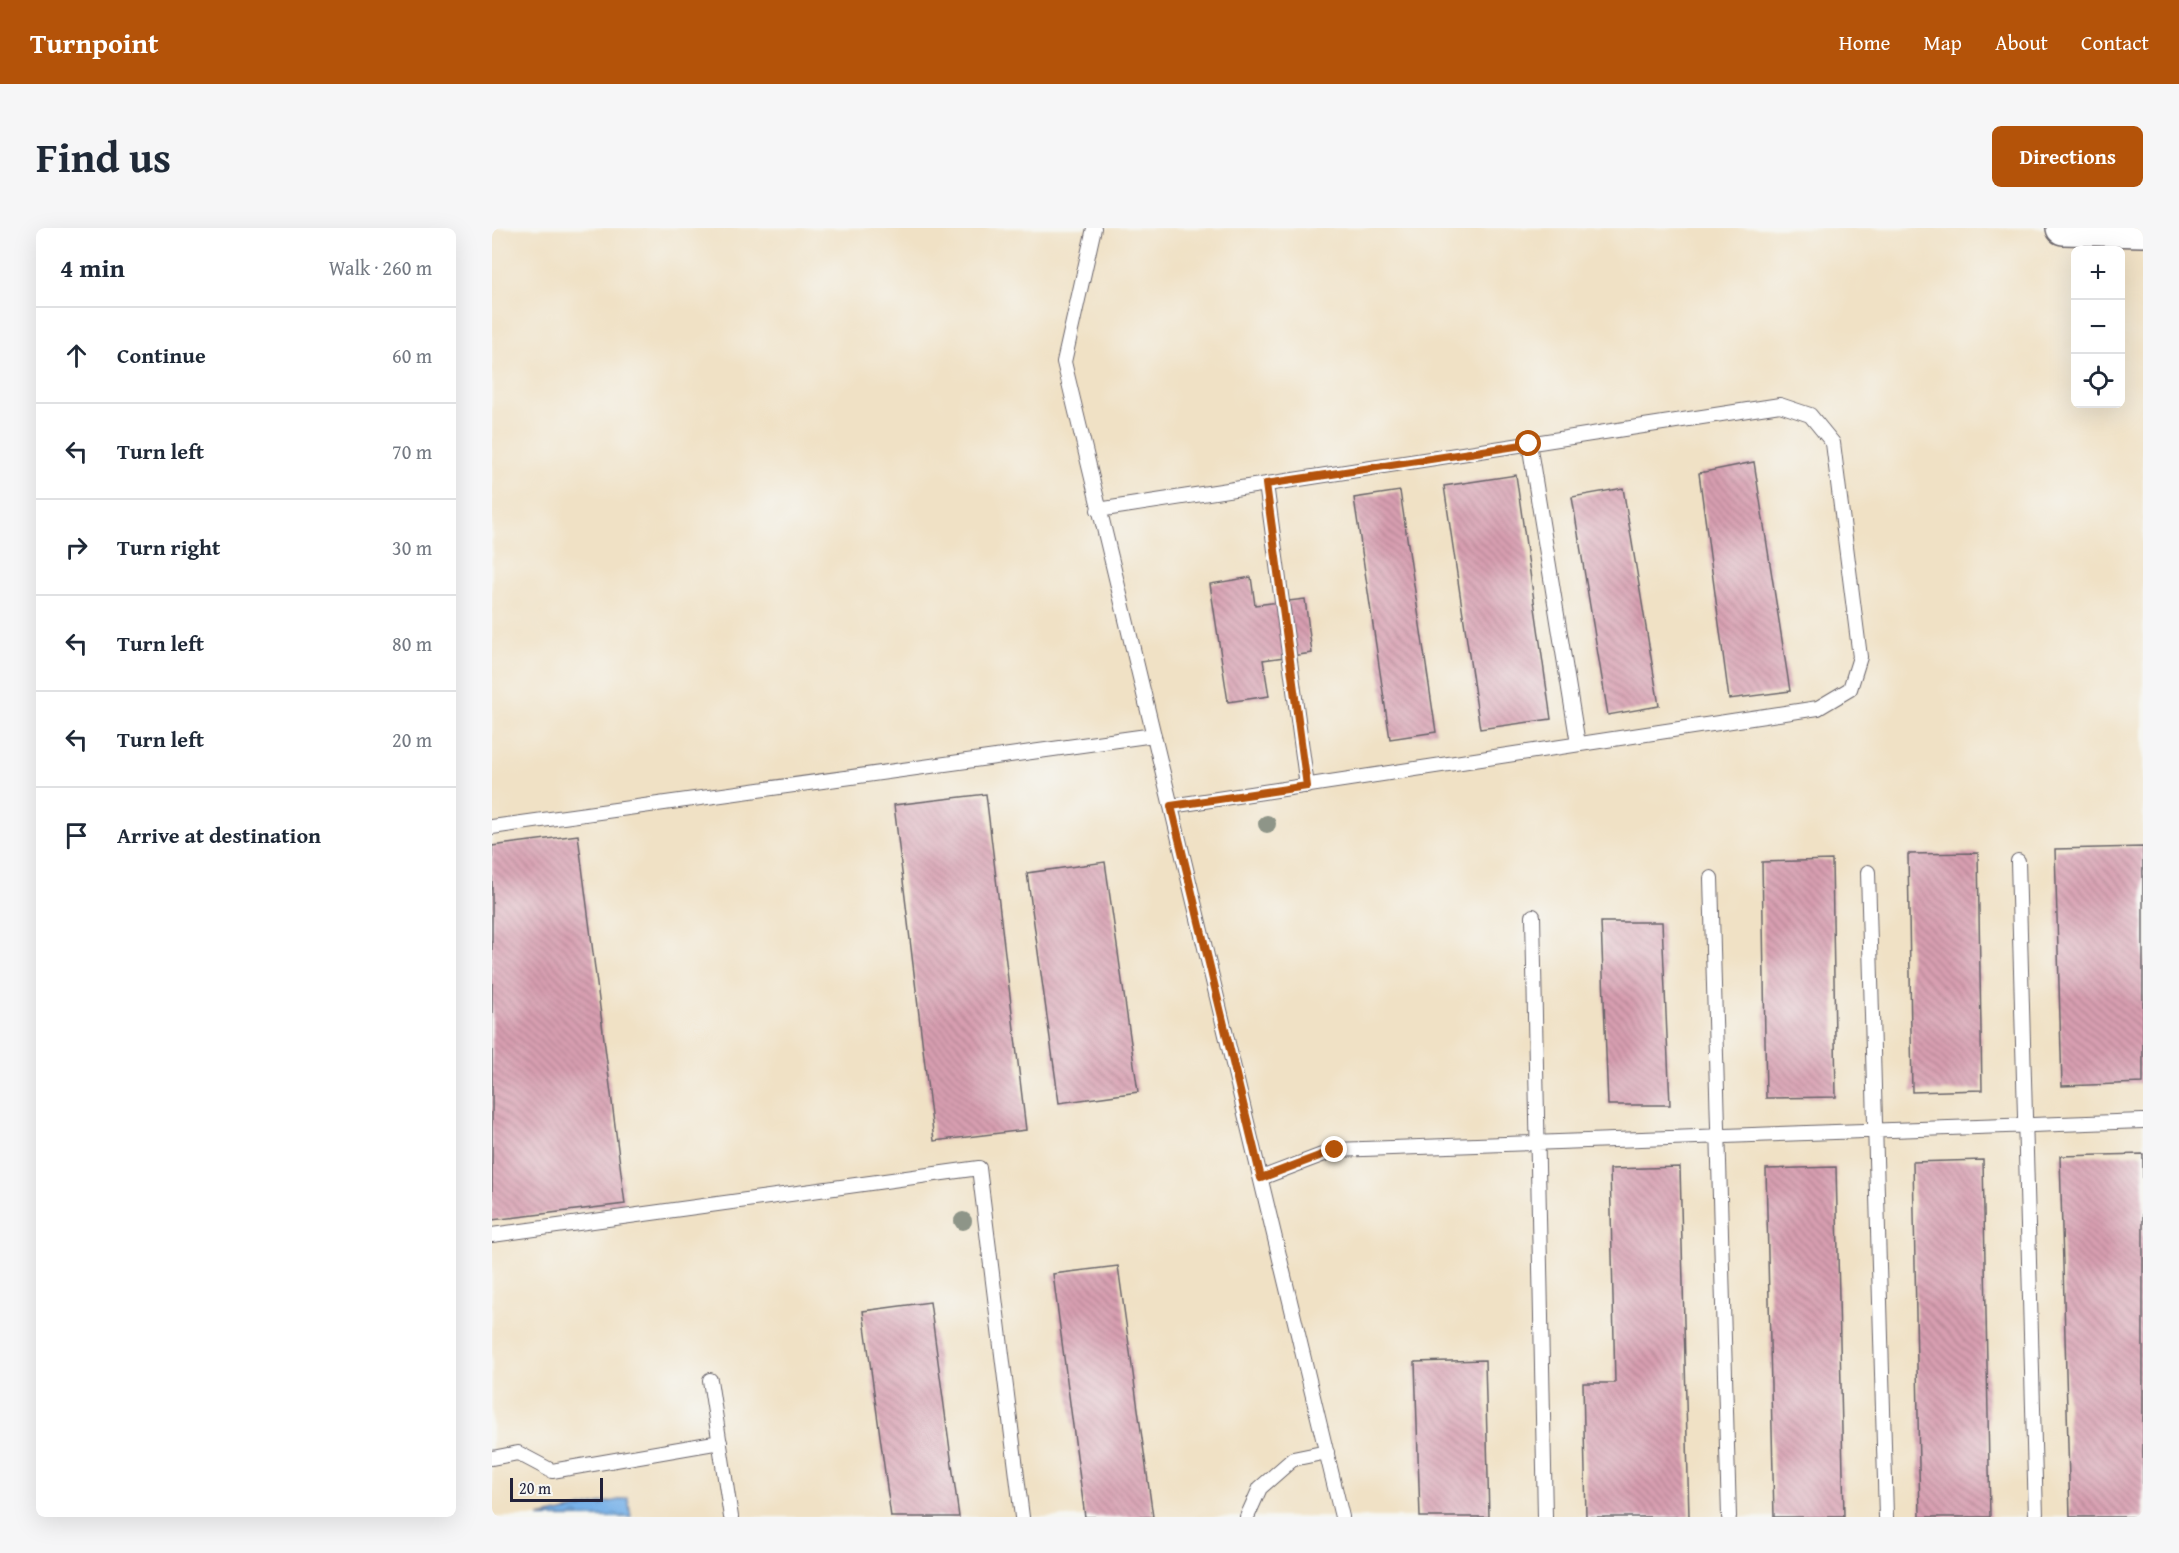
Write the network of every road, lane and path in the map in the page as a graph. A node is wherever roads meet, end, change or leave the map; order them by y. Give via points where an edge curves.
1 (1094, 228) edge
2 (2063, 228) edge
3 (2143, 230) edge
4 (1529, 444) junction
5 (1266, 484) junction
6 (1098, 510) junction
7 (1154, 735) junction
8 (1578, 744) junction
9 (1307, 786) junction
10 (1171, 806) junction
11 (492, 827) edge
12 (2018, 861) dead end
13 (1868, 872) dead end
14 (1711, 878) dead end
15 (1533, 916) dead end
16 (2143, 1121) edge
17 (2025, 1125) junction
18 (1875, 1130) junction
19 (1718, 1136) junction
20 (1537, 1142) junction
21 (1261, 1178) junction
22 (492, 1235) edge
23 (710, 1380) dead end
24 (720, 1442) junction
25 (1327, 1452) junction
26 (492, 1458) edge
27 (731, 1517) edge
28 (1022, 1517) edge
29 (1247, 1517) edge
30 (1341, 1517) edge
31 (1545, 1517) edge
32 (1729, 1517) edge
33 (1886, 1517) edge
34 (2036, 1517) edge

1 - 6 lane via 1064,362
2 - 3 highway
4 - 5 lane
4 - 8 lane
4 - 8 lane via 1780,405 1810,415 1833,443 1860,657 1850,689 1818,708
5 - 6 lane
5 - 9 lane
6 - 7 lane
7 - 10 lane
7 - 11 lane
8 - 9 lane
9 - 10 lane
10 - 21 lane
12 - 17 lane
13 - 18 lane
14 - 19 lane
15 - 20 lane
16 - 17 lane
17 - 18 lane
17 - 34 lane
18 - 19 lane
18 - 33 lane
19 - 20 lane
19 - 32 lane
20 - 21 lane via 1335,1150
20 - 31 lane
21 - 25 lane
22 - 28 lane via 979,1168
23 - 24 lane
24 - 26 lane via 552,1471 518,1453
24 - 27 lane
25 - 29 lane via 1293,1459 1260,1488
25 - 30 lane

